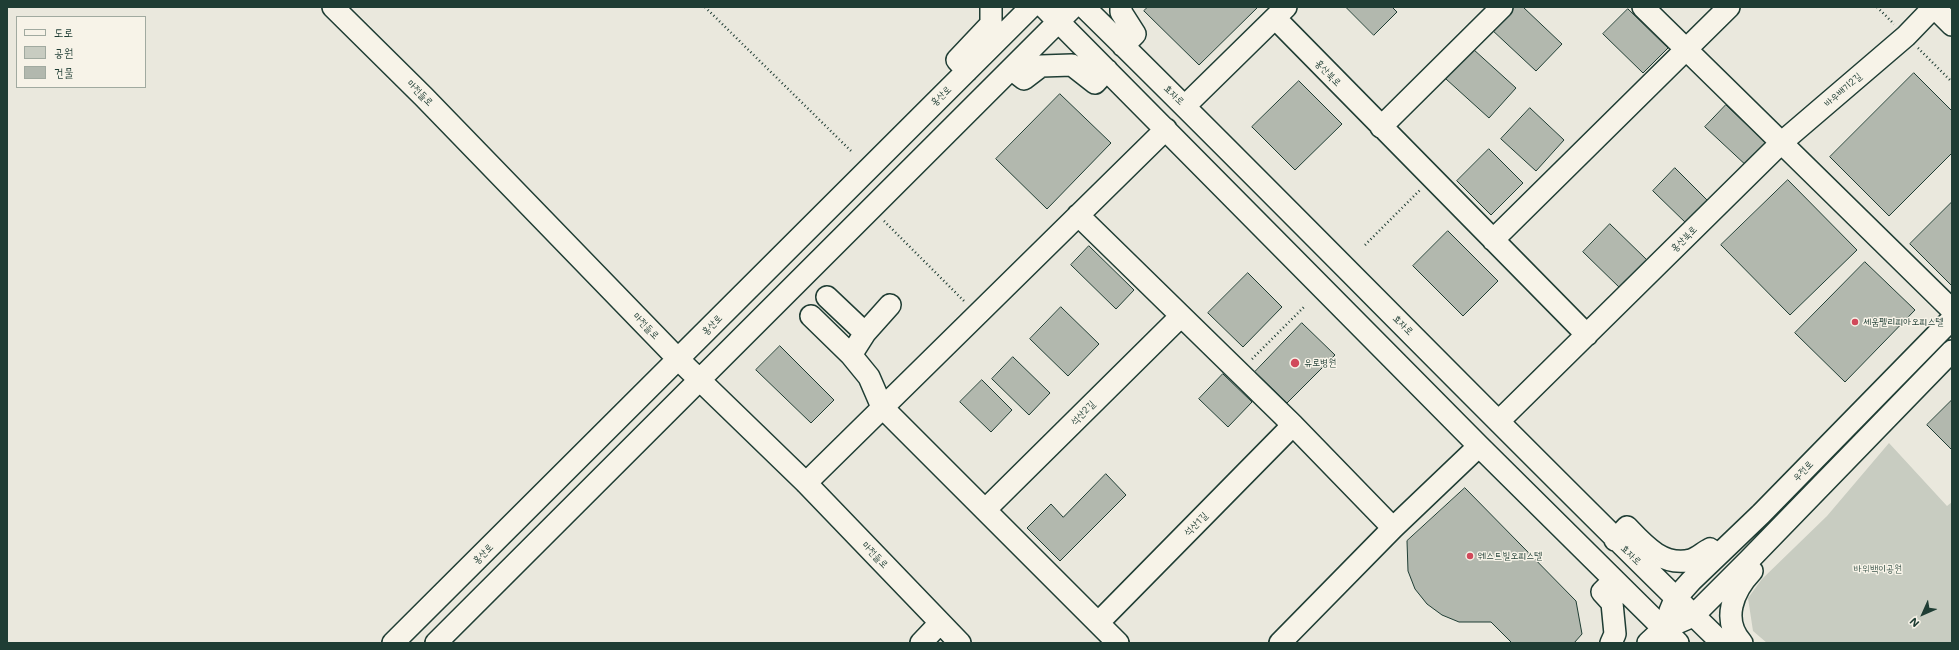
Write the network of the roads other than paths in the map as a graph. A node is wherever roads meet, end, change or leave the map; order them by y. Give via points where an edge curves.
1 (334, 7) edge
2 (991, 7) edge
3 (1031, 7) edge
4 (1044, 7) edge
5 (1084, 7) edge
6 (1121, 7) edge
7 (1502, 7) edge
8 (1643, 7) edge
9 (1729, 7) edge
10 (1934, 7) edge
11 (1280, 13) edge
12 (1065, 14) edge
13 (1952, 25) edge
14 (1124, 46) junction
15 (1686, 50) junction
16 (1011, 69) junction
17 (1108, 70) junction
18 (967, 71) junction
19 (1185, 106) junction
20 (1381, 127) junction
21 (1166, 129) junction
22 (1781, 143) junction
23 (1078, 215) junction
24 (1493, 240) junction
25 (827, 297) dead end
26 (890, 305) dead end
27 (1952, 310) edge
28 (811, 316) dead end
29 (1181, 316) junction
30 (1952, 319) edge
31 (865, 333) junction
32 (1587, 335) junction
33 (1952, 351) edge
34 (851, 356) junction
35 (678, 359) junction
36 (699, 380) junction
37 (882, 407) junction
38 (1499, 421) junction
39 (1293, 425) junction
40 (1479, 446) junction
41 (806, 482) junction
42 (985, 510) junction
43 (1393, 528) junction
44 (1614, 540) junction
45 (1718, 555) junction
46 (1749, 560) junction
47 (1614, 580) junction
48 (1674, 599) junction
49 (1693, 616) junction
50 (940, 623) junction
51 (1098, 623) junction
52 (1663, 629) junction
53 (393, 643) edge
54 (436, 643) edge
55 (921, 643) edge
56 (960, 643) edge
57 (1118, 643) edge
58 (1280, 643) edge
59 (1611, 643) edge
60 (1648, 643) edge
61 (1678, 643) edge
62 (1722, 643) edge
63 (1742, 643) edge

1 - 35 street, 마전들로
2 - 18 street via 992,24 957,60
3 - 18 street, 홍산로
4 - 12 street
5 - 14 street, 효자로
6 - 14 street via 1121,12 1134,34
7 - 20 street
8 - 15 street
9 - 15 street
10 - 13 street
10 - 22 street, 바우배기2길 via 1906,36
11 - 19 street, 홍산북로
11 - 20 street, 홍산북로
12 - 16 street
12 - 17 street
14 - 19 street, 효자로
15 - 22 street
15 - 24 street
16 - 17 street via 1024,79 1041,66 1072,65 1095,83
16 - 36 street
17 - 21 street
18 - 35 street, 홍산로
19 - 38 street, 효자로
20 - 24 street, 홍산북로
21 - 23 street
21 - 40 street
22 - 27 street
22 - 32 street, 홍산북로
23 - 29 street
23 - 37 street
24 - 32 street, 홍산북로
25 - 31 street
26 - 31 street
28 - 34 street
29 - 39 street via 1243,367
29 - 42 street, 석산2길
30 - 45 street, 우전로
31 - 34 street
32 - 38 street, 홍산북로
33 - 46 street, 우전로
34 - 37 street via 869,378
35 - 36 street, 마전들로
35 - 53 street, 홍산로
36 - 41 street, 마전들로
36 - 54 street
37 - 41 street
37 - 42 street
38 - 44 street, 효자로
39 - 43 street
39 - 51 street, 석산1길
40 - 43 street
40 - 47 street
41 - 50 street, 마전들로
42 - 51 street
43 - 58 street
44 - 45 street via 1627,527 1664,559 1691,560 1710,548
44 - 48 street, 효자로
45 - 48 street, 우전로
46 - 49 street, 우전로
46 - 63 street via 1756,568 1740,584 1731,604 1731,621
47 - 52 street
47 - 59 street via 1602,592 1612,603 1615,634
48 - 49 street, 효자로
48 - 52 street, 우전로
49 - 52 street, 우전로
49 - 62 street, 효자로
50 - 55 street
50 - 56 street, 마전들로
51 - 57 street
52 - 60 street, 우전로
52 - 61 street

